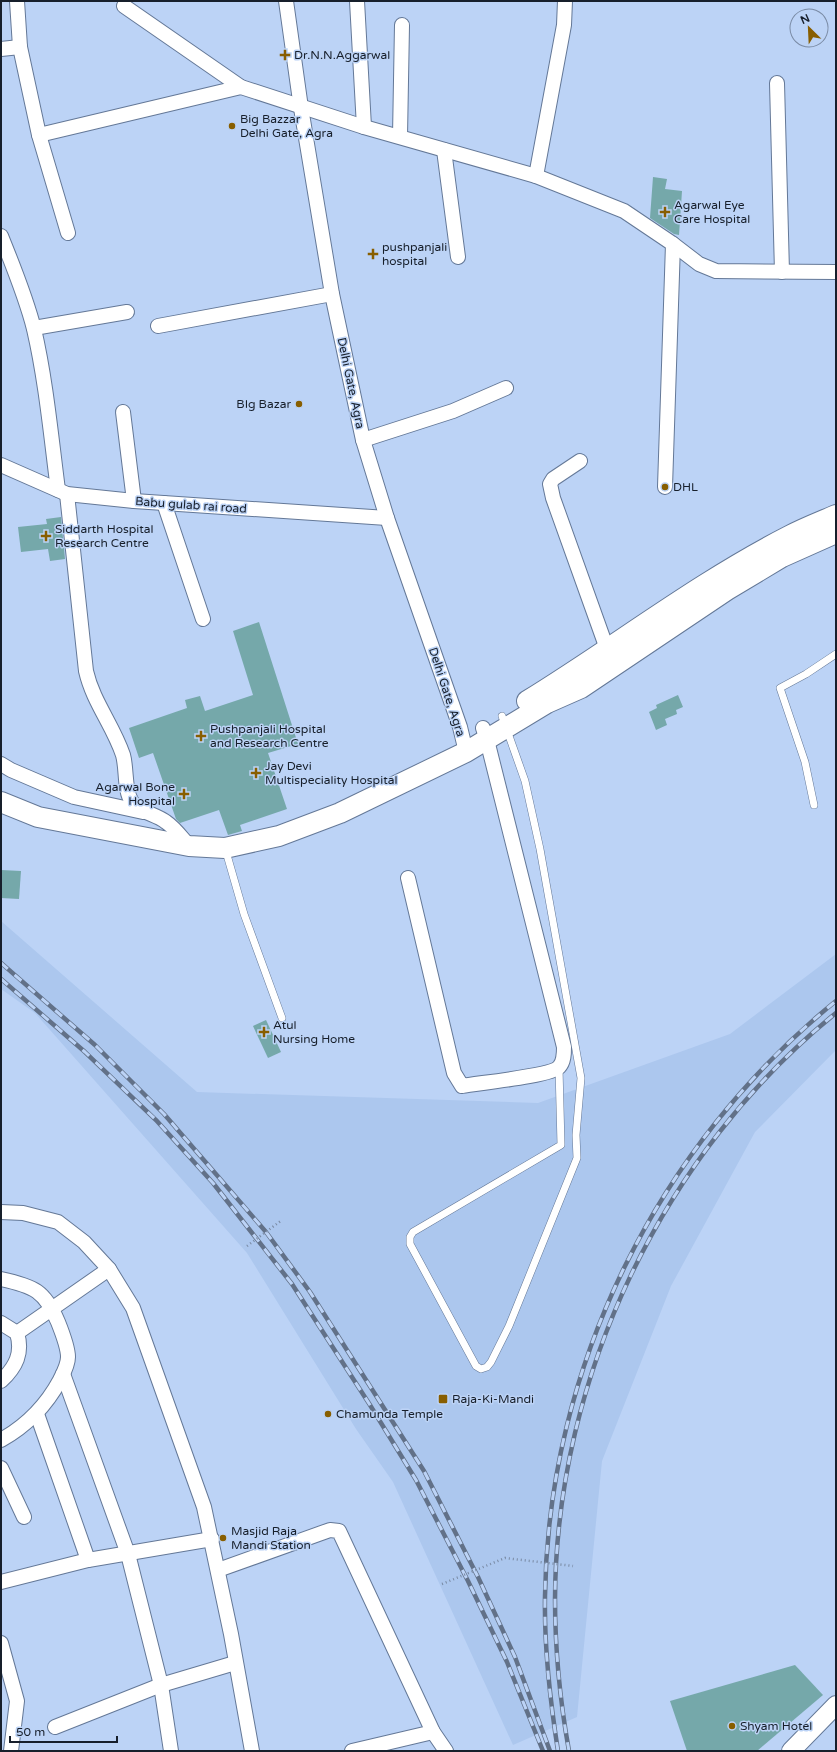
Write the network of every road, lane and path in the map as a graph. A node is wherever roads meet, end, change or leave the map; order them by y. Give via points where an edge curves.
1 (17, 1) edge
2 (286, 1) edge
3 (357, 1) edge
4 (565, 1) edge
5 (124, 6) dead end
6 (402, 25) dead end
7 (20, 47) junction
8 (1, 49) edge
9 (777, 83) dead end
10 (241, 87) junction
11 (301, 108) junction
12 (364, 126) junction
13 (39, 135) junction
14 (400, 136) junction
15 (444, 150) junction
16 (536, 176) junction
17 (68, 233) dead end
18 (1, 236) edge
19 (673, 244) junction
20 (458, 257) dead end
21 (782, 272) junction
22 (836, 272) edge
23 (332, 294) junction
24 (127, 312) dead end
25 (158, 326) dead end
26 (34, 328) junction
27 (506, 388) dead end
28 (123, 412) dead end
29 (363, 440) junction
30 (580, 461) dead end
31 (1, 465) edge
32 (665, 487) dead end
33 (62, 492) junction
34 (134, 501) junction
35 (164, 503) junction
36 (836, 515) edge
37 (387, 518) junction
38 (836, 533) edge
39 (672, 616) junction
40 (203, 619) dead end
41 (836, 654) edge
42 (611, 657) junction
43 (505, 722) junction
44 (485, 734) junction
45 (460, 750) junction
46 (1, 764) edge
47 (1, 802) edge
48 (814, 805) dead end
49 (146, 812) junction
50 (189, 846) junction
51 (225, 848) junction
52 (408, 878) dead end
53 (282, 1018) dead end
54 (559, 1068) junction
55 (1, 1212) edge
56 (282, 1220) dead end
57 (247, 1246) dead end
58 (109, 1269) junction
59 (1, 1279) edge
60 (52, 1308) junction
61 (1, 1323) edge
62 (17, 1333) junction
63 (63, 1374) junction
64 (1, 1381) edge
65 (37, 1414) junction
66 (1, 1440) edge
67 (1, 1468) edge
68 (24, 1517) dead end
69 (212, 1539) junction
70 (128, 1554) junction
71 (88, 1560) junction
72 (573, 1566) dead end
73 (218, 1570) junction
74 (1, 1582) edge
75 (442, 1584) dead end
76 (1, 1643) edge
77 (235, 1663) junction
78 (161, 1685) junction
79 (836, 1705) edge
80 (55, 1727) dead end
81 (434, 1732) junction
82 (11, 1751) edge
83 (171, 1751) edge
84 (252, 1751) edge
85 (352, 1751) edge
86 (446, 1751) edge
87 (791, 1751) edge

1 - 7 street
2 - 11 street, Delhi Gate, Agra
3 - 12 street
4 - 16 street via 564,25
5 - 10 street
6 - 14 street
7 - 8 street
7 - 13 street
9 - 21 street
10 - 11 street
10 - 13 street
11 - 12 street
11 - 23 street, Delhi Gate, Agra
12 - 14 street
13 - 17 street
14 - 15 street
15 - 16 street
15 - 20 street
16 - 19 street via 624,211
18 - 26 street
19 - 21 street via 699,264 716,271
19 - 32 street
21 - 22 street
23 - 25 street
23 - 29 street, Delhi Gate, Agra
24 - 26 street
26 - 33 street
27 - 29 street via 453,411
28 - 34 street
29 - 37 street, Delhi Gate, Agra
30 - 42 street via 553,479 550,484
31 - 33 street, Babu gulab rai road
33 - 34 street, Babu gulab rai road
33 - 49 street via 88,682 122,754 128,794 133,803
34 - 35 street, Babu gulab rai road
35 - 37 street, Babu gulab rai road
35 - 40 street
36 - 39 main road via 790,535 732,567
37 - 45 street, Delhi Gate, Agra via 421,614
38 - 39 main road via 782,557 727,590
39 - 42 main road
41 - 48 lane via 780,688 805,762
42 - 43 main road via 568,676
43 - 44 main road
43 - 54 lane via 530,804 581,1078 576,1135 577,1158 508,1326 491,1362 481,1369 472,1359 410,1244 410,1237 413,1232 560,1145
44 - 45 main road
44 - 54 street via 564,1047 563,1060
45 - 51 main road via 340,813 279,836
46 - 49 street via 74,797
47 - 50 main road via 38,817
49 - 50 street via 167,823
50 - 51 main road
51 - 53 lane via 244,914
52 - 54 street via 454,1073 459,1083 462,1086 538,1074
55 - 58 street via 23,1213 58,1222 84,1242
56 - 57 path, bridge
58 - 60 street
58 - 69 street via 133,1308 204,1507
59 - 60 street via 32,1288 47,1300
60 - 62 street
60 - 63 street via 61,1328 68,1356
61 - 62 street
62 - 64 street via 20,1354
63 - 65 street
63 - 70 street
65 - 66 street
65 - 71 street
67 - 68 street
69 - 70 street
69 - 73 street
70 - 71 street
70 - 78 street
71 - 74 street
72 - 75 path, bridge via 505,1558
73 - 77 street
73 - 81 street via 330,1530 339,1531
76 - 82 street via 17,1701
77 - 78 street
77 - 84 street
78 - 80 street
78 - 83 street
79 - 87 street
81 - 85 street
81 - 86 street

